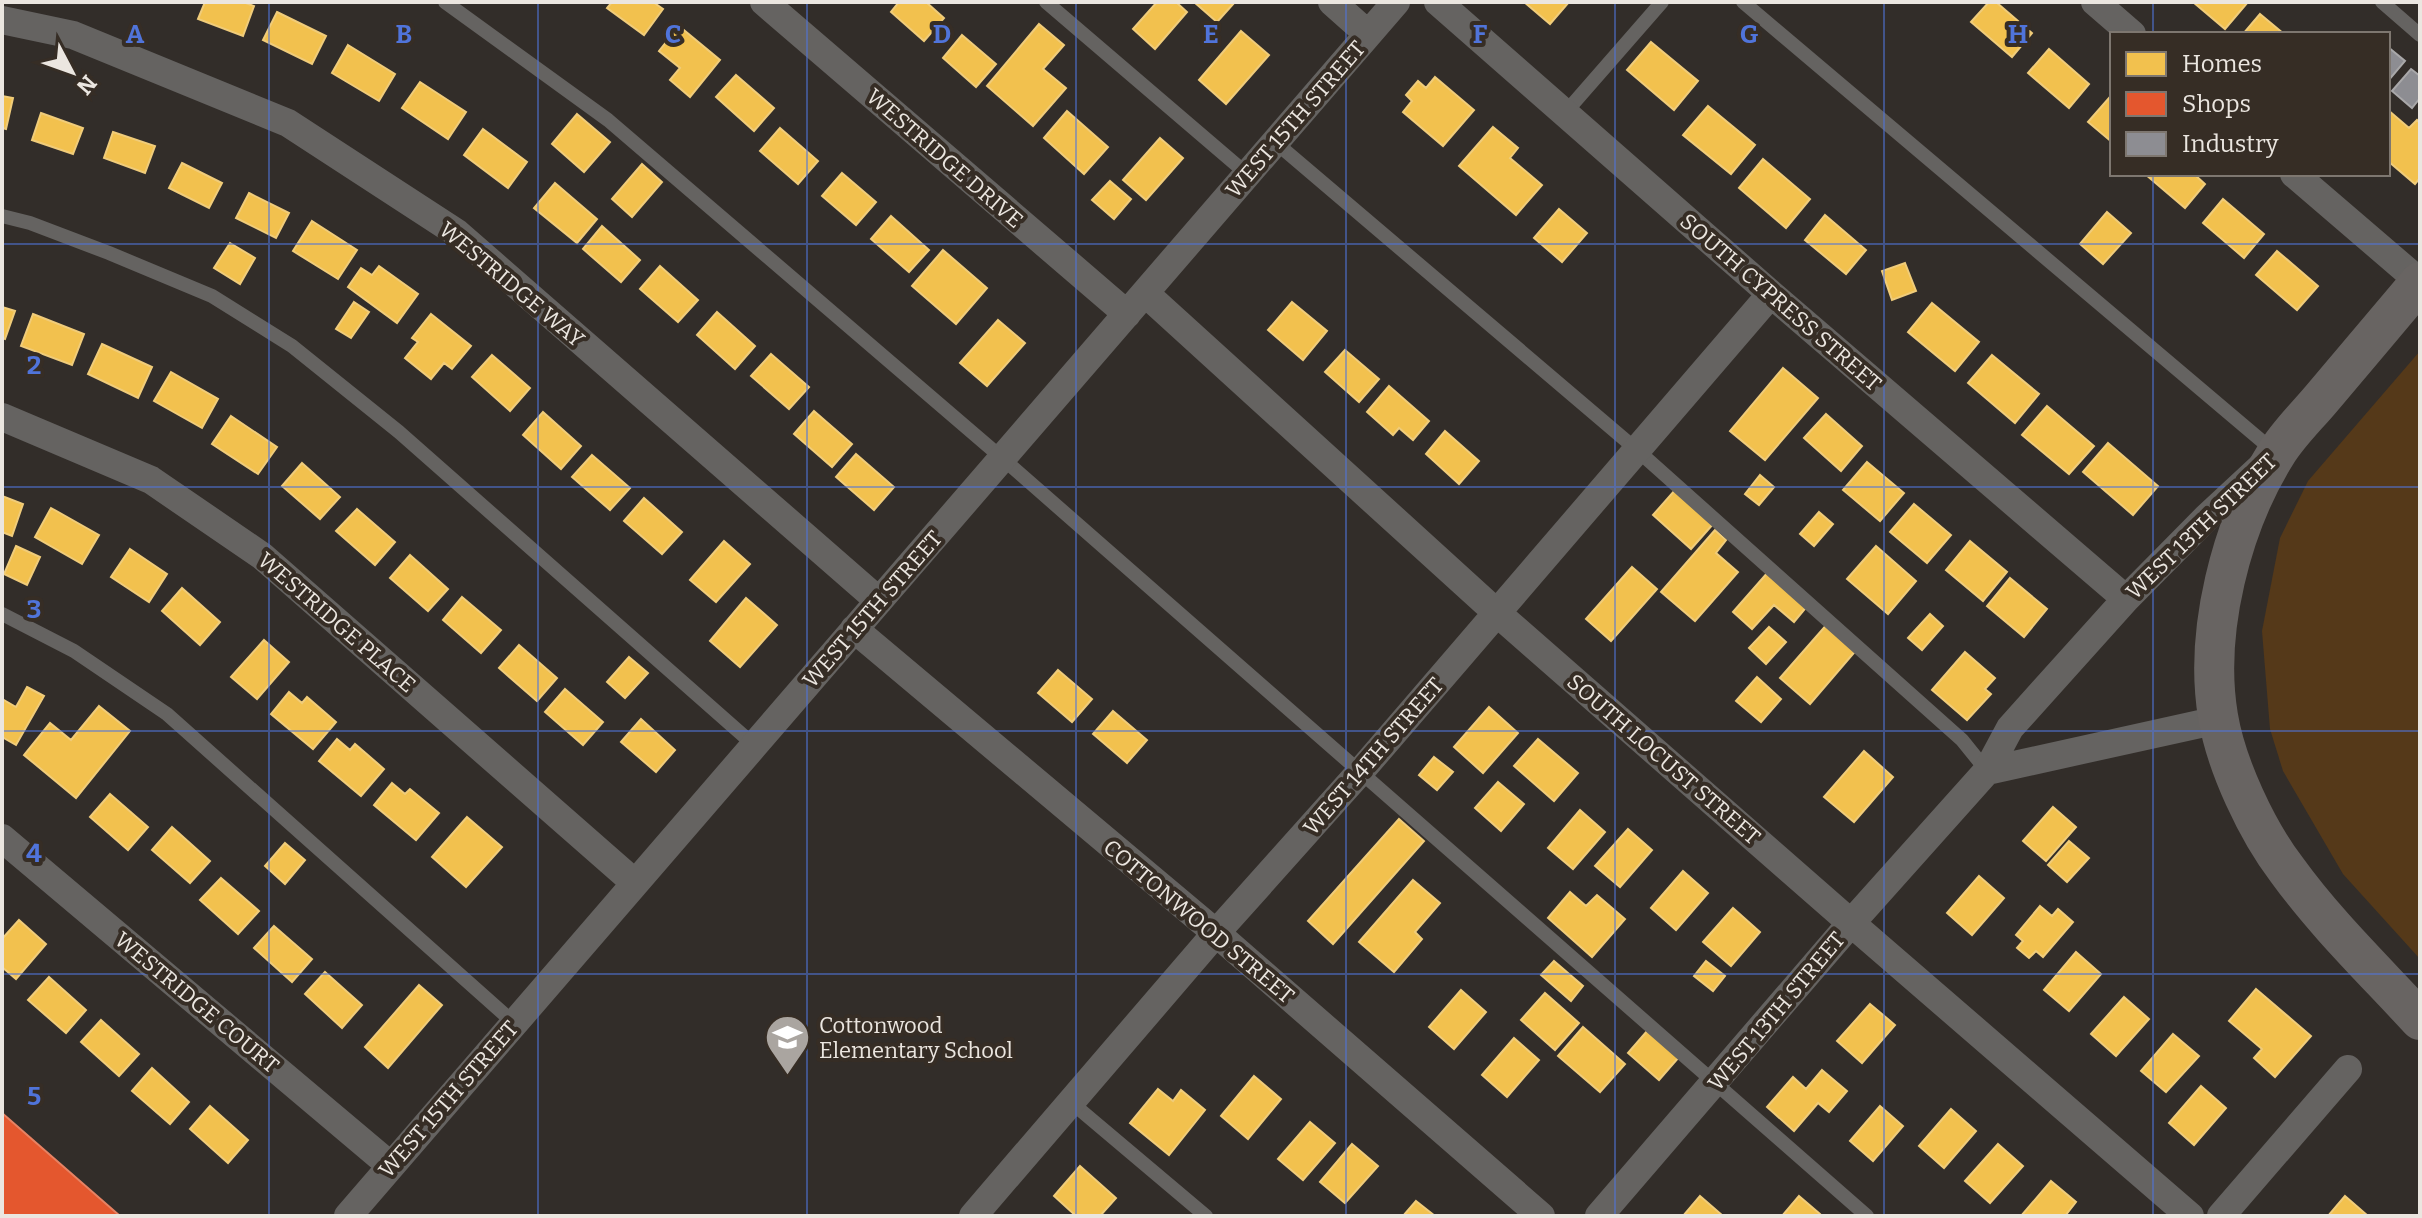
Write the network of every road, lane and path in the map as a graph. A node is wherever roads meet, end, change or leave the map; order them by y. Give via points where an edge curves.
1 (445, 2) edge
2 (764, 2) edge
3 (1046, 2) edge
4 (1332, 2) edge
5 (1396, 2) edge
6 (1438, 2) edge
7 (1662, 2) edge
8 (1743, 2) edge
9 (2095, 2) edge
10 (2382, 2) edge
11 (2, 20) edge
12 (2130, 32) edge
13 (1368, 34) junction
14 (2420, 35) edge
15 (1565, 113) junction
16 (1275, 142) junction
17 (1247, 174) junction
18 (2296, 176) edge
19 (2, 216) edge
20 (2420, 282) edge
21 (1771, 294) junction
22 (1136, 304) junction
23 (2, 417) edge
24 (1637, 450) junction
25 (2276, 453) junction
26 (1002, 458) junction
27 (2126, 599) junction
28 (879, 601) junction
29 (1497, 613) junction
30 (2, 614) edge
31 (854, 629) junction
32 (2218, 720) junction
33 (754, 745) junction
34 (1987, 771) junction
35 (1360, 772) junction
36 (2, 838) edge
37 (635, 883) junction
38 (1851, 923) junction
39 (1216, 933) junction
40 (2420, 1020) edge
41 (514, 1023) junction
42 (2348, 1069) dead end
43 (1716, 1083) junction
44 (1072, 1103) junction
45 (391, 1166) junction
46 (348, 1216) edge
47 (973, 1216) edge
48 (1206, 1216) edge
49 (1541, 1216) edge
50 (1599, 1216) edge
51 (1867, 1216) edge
52 (2190, 1216) edge
53 (2221, 1216) edge

1 - 26 lane via 608,120
2 - 22 street, WESTRIDGE DRIVE
3 - 17 lane
4 - 13 street
5 - 13 street, WEST 15TH STREET
6 - 15 street, SOUTH CYPRESS STREET
7 - 15 lane
8 - 25 lane
9 - 12 street
10 - 14 lane
11 - 28 street, WESTRIDGE WAY via 73,35 288,123 457,233
13 - 16 street, WEST 15TH STREET
15 - 21 street, SOUTH CYPRESS STREET
16 - 17 street, WEST 15TH STREET
16 - 24 lane
17 - 22 street, WEST 15TH STREET
18 - 20 street
19 - 33 lane via 212,296 292,346 399,432
20 - 25 main road, WEST 13TH STREET
21 - 24 street, WEST 14TH STREET
21 - 27 street, SOUTH CYPRESS STREET
22 - 26 street, WEST 15TH STREET
22 - 29 street, SOUTH LOCUST STREET
23 - 37 street, WESTRIDGE PLACE via 151,480 262,556
24 - 29 street, WEST 14TH STREET
24 - 34 lane via 1962,740
25 - 27 street, WEST 13TH STREET
25 - 32 main road via 2247,513 2221,595 2214,688
26 - 28 street, WEST 15TH STREET
26 - 35 lane
27 - 34 street, WEST 13TH STREET via 2010,728
28 - 31 street, WEST 15TH STREET
29 - 35 street, WEST 14TH STREET
29 - 38 street, SOUTH LOCUST STREET
30 - 41 lane via 74,651 167,714
31 - 33 street, WEST 15TH STREET
31 - 39 street, COTTONWOOD STREET
32 - 34 street
32 - 40 main road via 2246,799 2287,871
33 - 37 street, WEST 15TH STREET
34 - 38 street, WEST 13TH STREET
35 - 39 street, WEST 14TH STREET
35 - 43 lane
36 - 45 street, WESTRIDGE COURT
37 - 41 street, WEST 15TH STREET
38 - 43 street, WEST 13TH STREET
38 - 52 street, SOUTH LOCUST STREET
39 - 44 street, WEST 14TH STREET
39 - 49 street, COTTONWOOD STREET
41 - 45 street, WEST 15TH STREET
42 - 53 street
43 - 50 street, WEST 13TH STREET
43 - 51 lane
44 - 47 street, WEST 14TH STREET
44 - 48 lane
45 - 46 street, WEST 15TH STREET

